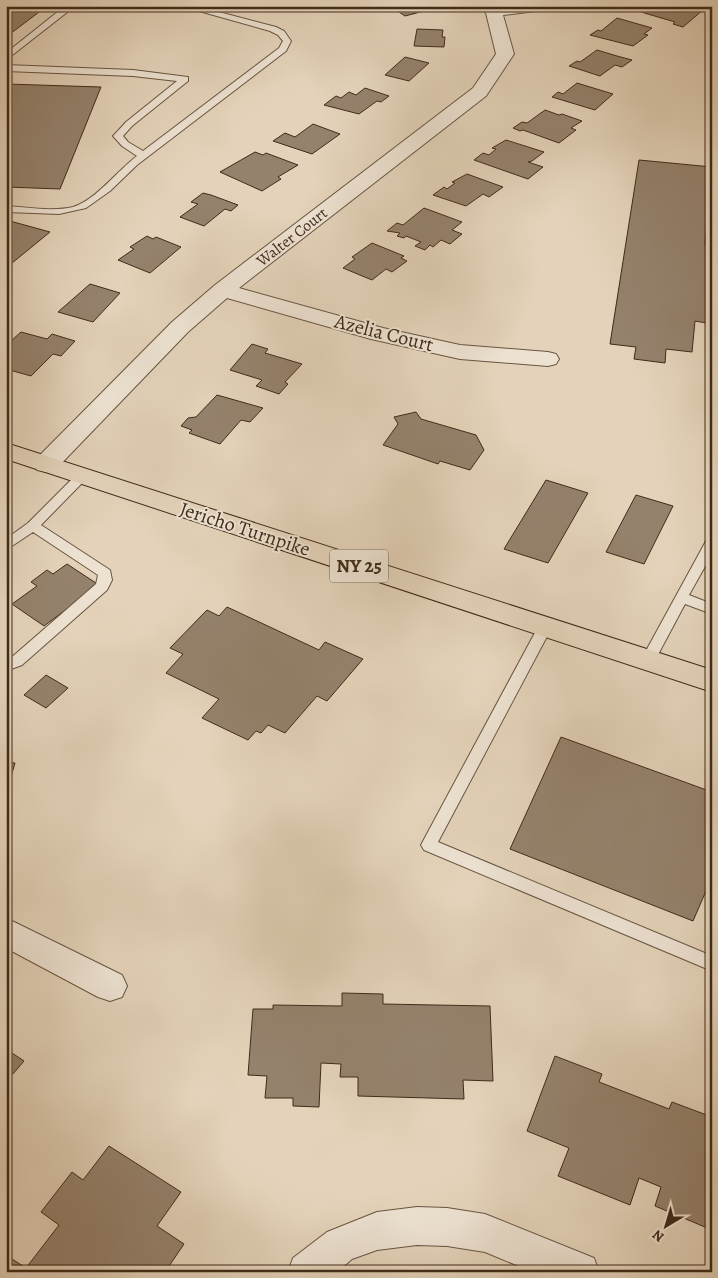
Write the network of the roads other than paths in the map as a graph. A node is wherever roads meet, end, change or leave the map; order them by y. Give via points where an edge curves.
1 (71, 6) edge
2 (185, 6) edge
3 (538, 6) edge
4 (490, 9) edge
5 (6, 57) edge
6 (6, 68) edge
7 (143, 155) junction
8 (6, 209) edge
9 (222, 290) junction
10 (548, 359) dead end
11 (8, 454) edge
12 (46, 464) junction
13 (82, 476) junction
14 (32, 526) junction
15 (712, 541) edge
16 (6, 546) edge
17 (683, 598) junction
18 (712, 609) edge
19 (545, 627) junction
20 (648, 660) junction
21 (6, 666) edge
22 (712, 681) edge
23 (6, 932) edge
24 (712, 964) edge
25 (110, 986) dead end
26 (307, 1272) edge
27 (580, 1272) edge

1 - 5 lane
2 - 7 lane via 273,29 281,33 287,42 283,49
3 - 4 street
4 - 9 street, Walter Court via 505,54 480,92
6 - 7 lane via 133,73 185,79 128,124 118,136
7 - 8 lane via 117,181 78,208 59,211
9 - 10 street, Azelia Court via 379,334 460,352
9 - 12 street, Walter Court via 180,327
11 - 12 main road, Jericho Turnpike / NY 25
12 - 13 main road, Jericho Turnpike / NY 25
13 - 14 lane
13 - 19 main road, Jericho Turnpike / NY 25
14 - 16 lane
14 - 21 lane via 105,573 105,580 102,587 17,661
15 - 17 lane
17 - 18 lane
17 - 20 lane
19 - 20 main road, Jericho Turnpike / NY 25
19 - 24 lane via 429,845
20 - 22 main road, Jericho Turnpike / NY 25
23 - 25 street
26 - 27 street via 340,1245 377,1231 447,1226 485,1233

